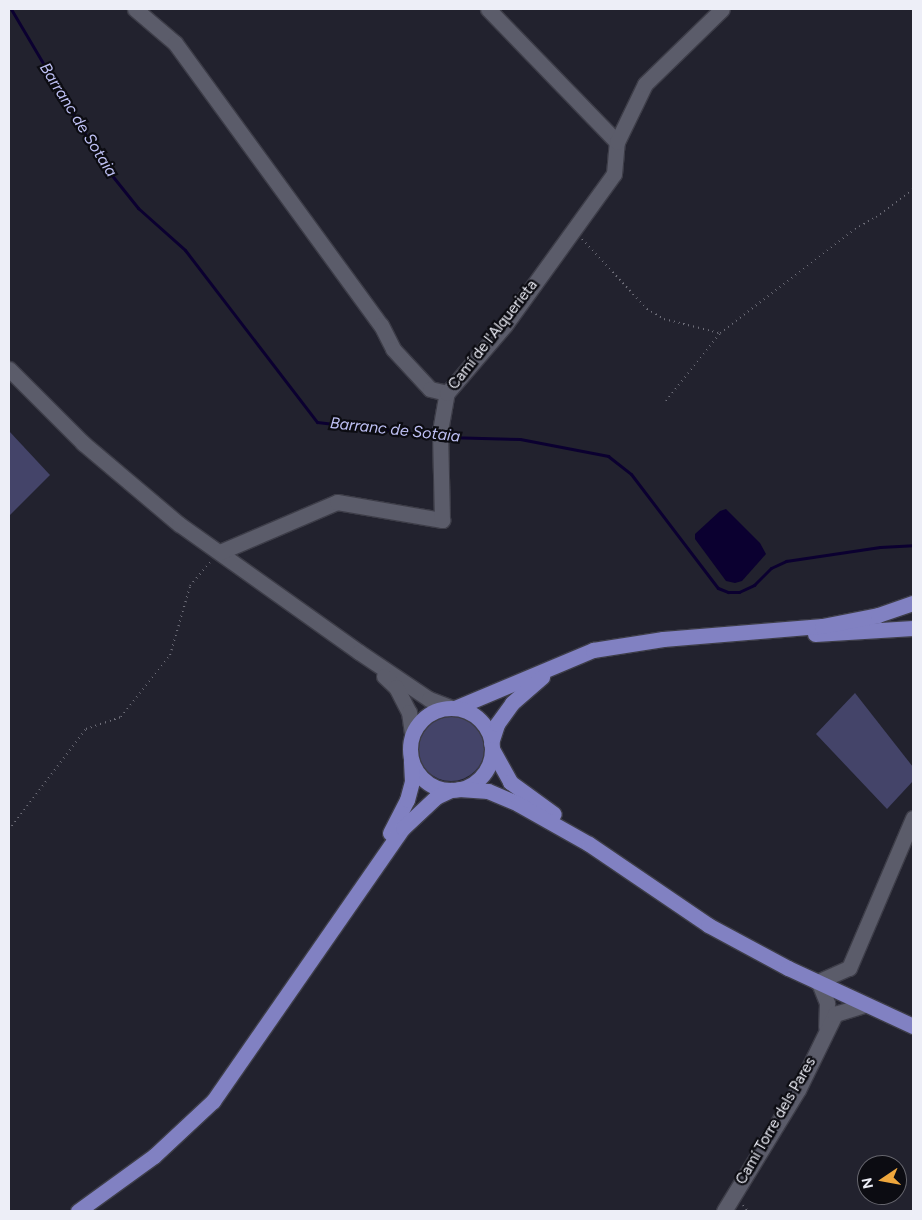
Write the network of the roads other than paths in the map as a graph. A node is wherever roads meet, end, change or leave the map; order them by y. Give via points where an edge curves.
1 (135, 9) edge
2 (488, 9) edge
3 (722, 9) edge
4 (617, 142) junction
5 (9, 369) edge
6 (447, 393) junction
7 (220, 552) junction
8 (913, 603) edge
9 (913, 628) edge
10 (787, 630) junction
11 (359, 652) junction
12 (565, 660) junction
13 (454, 708) junction
14 (412, 734) junction
15 (492, 746) junction
16 (411, 757) junction
17 (455, 789) junction
18 (913, 818) edge
19 (589, 844) junction
20 (360, 887) junction
21 (818, 983) junction
22 (865, 1005) junction
23 (913, 1026) edge
24 (826, 1029) junction
25 (78, 1211) edge
26 (724, 1211) edge

1 - 6 street via 175,43 381,325 393,349 430,389
2 - 4 street
3 - 4 street, Camí de l'Alquerieta via 653,73 631,108
4 - 6 street, Camí de l'Alquerieta via 614,174 505,325
5 - 7 street via 128,484
6 - 7 street, Camí de l'Alquerieta via 440,437 442,520 337,502
7 - 11 street
8 - 10 main road via 858,620
9 - 10 main road via 844,635
10 - 12 main road via 620,644
11 - 13 street via 429,699
11 - 14 street via 396,687 409,712
12 - 13 main road
12 - 15 main road via 512,702 498,724
13 - 14 main road via 437,710 422,719
13 - 15 main road via 470,712 482,722
14 - 16 main road
15 - 17 main road via 489,765 478,780
15 - 19 main road via 510,782
16 - 17 main road via 425,781
16 - 20 main road via 412,781 407,800
17 - 19 main road via 502,797
17 - 20 main road via 436,797 403,828
18 - 21 street via 849,968
19 - 21 main road via 708,925
20 - 25 main road via 213,1101 154,1156
21 - 22 main road
21 - 24 street, Camí Torre dels Pares via 827,1003
22 - 23 main road
22 - 24 street, Camí Torre dels Pares via 835,1014
24 - 26 street, Camí Torre dels Pares via 798,1090

